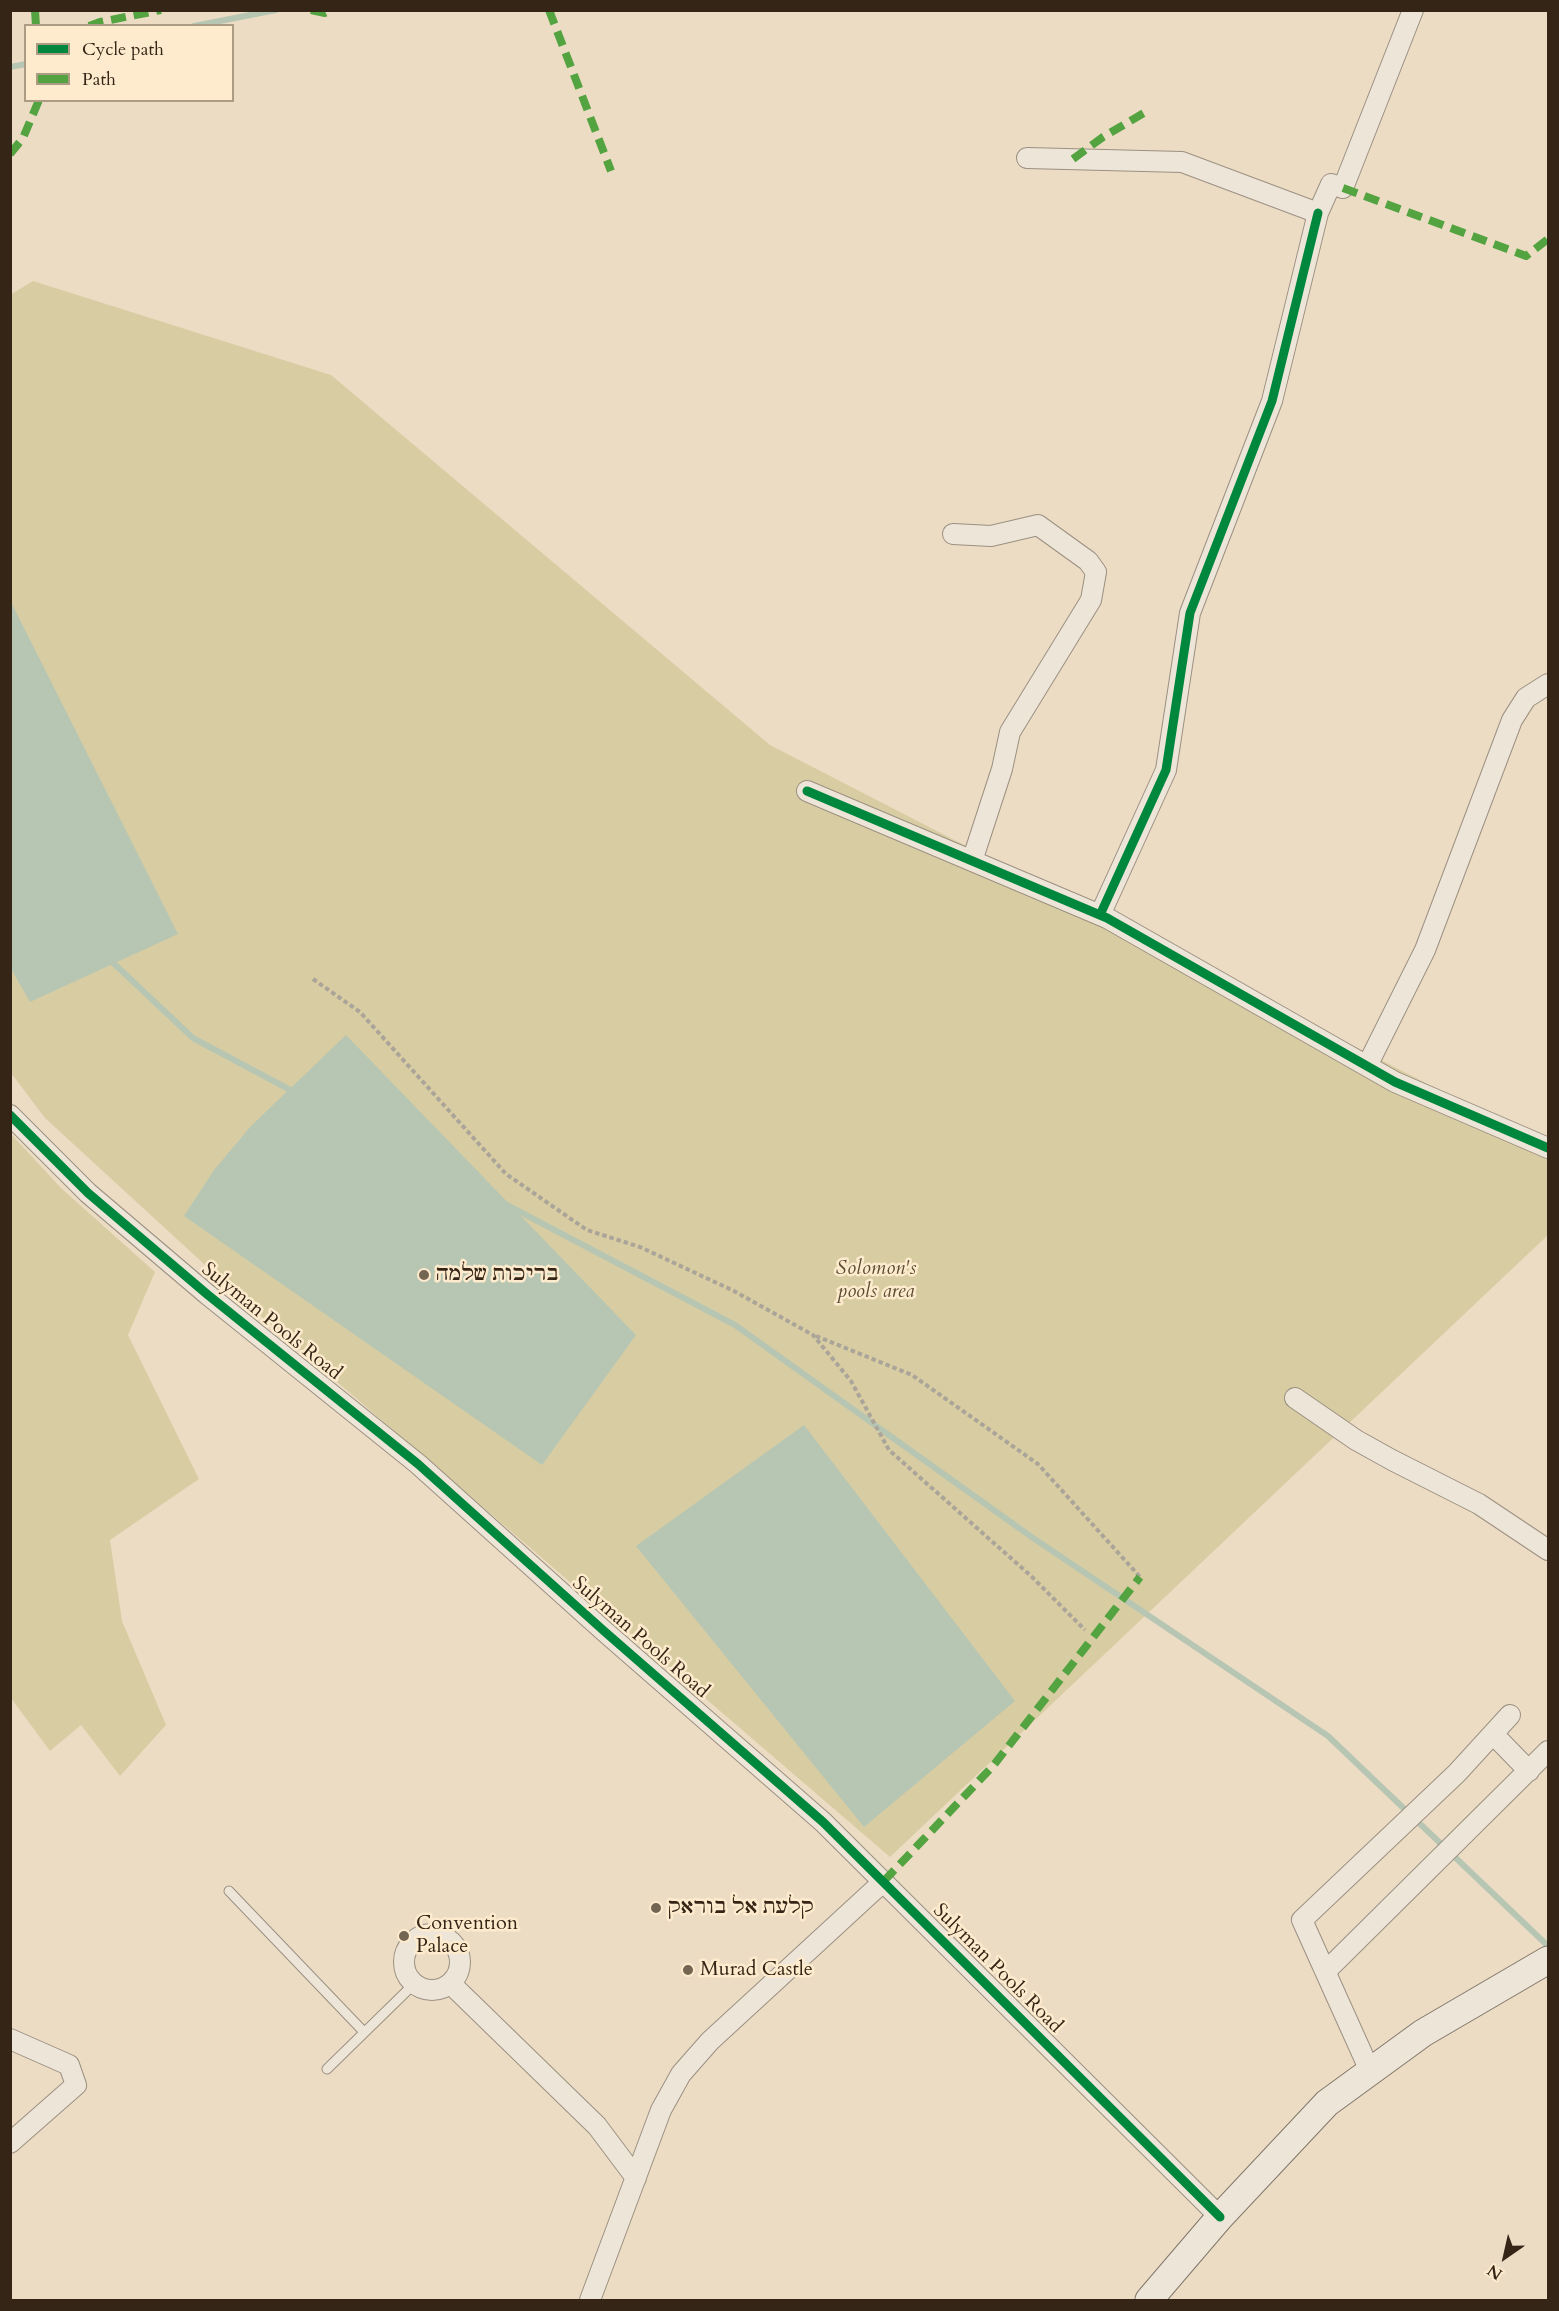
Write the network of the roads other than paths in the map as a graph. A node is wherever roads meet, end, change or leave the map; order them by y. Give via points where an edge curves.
1 (1413, 10) edge
2 (1027, 158) dead end
3 (1318, 213) junction
4 (953, 534) dead end
5 (1548, 684) edge
6 (807, 791) dead end
7 (972, 861) junction
8 (1100, 915) junction
9 (1367, 1066) junction
10 (10, 1115) edge
11 (1548, 1148) edge
12 (1295, 1398) dead end
13 (1548, 1550) edge
14 (1510, 1715) dead end
15 (1493, 1734) junction
16 (1548, 1751) edge
17 (1529, 1771) junction
18 (884, 1881) junction
19 (229, 1891) dead end
20 (1548, 1960) edge
21 (1326, 1971) junction
22 (414, 1984) junction
23 (451, 1984) junction
24 (364, 2032) junction
25 (10, 2039) edge
26 (327, 2069) dead end
27 (1370, 2071) junction
28 (10, 2144) edge
29 (636, 2178) junction
30 (1220, 2217) junction
31 (590, 2301) edge
32 (1149, 2301) edge

1 - 3 street via 1343,188 1332,184
2 - 3 street via 1182,162
3 - 8 street via 1272,401 1190,613 1166,770
4 - 7 street via 991,536 1038,525 1088,561 1096,572 1091,600 1010,732
5 - 9 street via 1526,698 1512,720 1425,950
6 - 7 street
7 - 8 street
8 - 9 street
9 - 11 street via 1395,1082
10 - 18 street, Sulyman Pools Road via 88,1193 418,1464 823,1822
12 - 13 street via 1356,1440 1479,1504
14 - 15 street
15 - 17 street
15 - 21 street via 1302,1920
16 - 17 street
17 - 21 street
18 - 29 street via 710,2042 681,2074 661,2110
18 - 30 street, Sulyman Pools Road
19 - 24 lane
20 - 27 main road via 1422,2033
21 - 27 street
22 - 23 street via 432,1991
22 - 23 street via 404,1968 406,1950 418,1937 435,1934 444,1936 457,1949 460,1968
22 - 24 lane
23 - 29 street via 597,2126
24 - 26 lane
25 - 28 street via 69,2065 76,2085
27 - 30 main road via 1327,2103
29 - 31 street
30 - 32 main road

